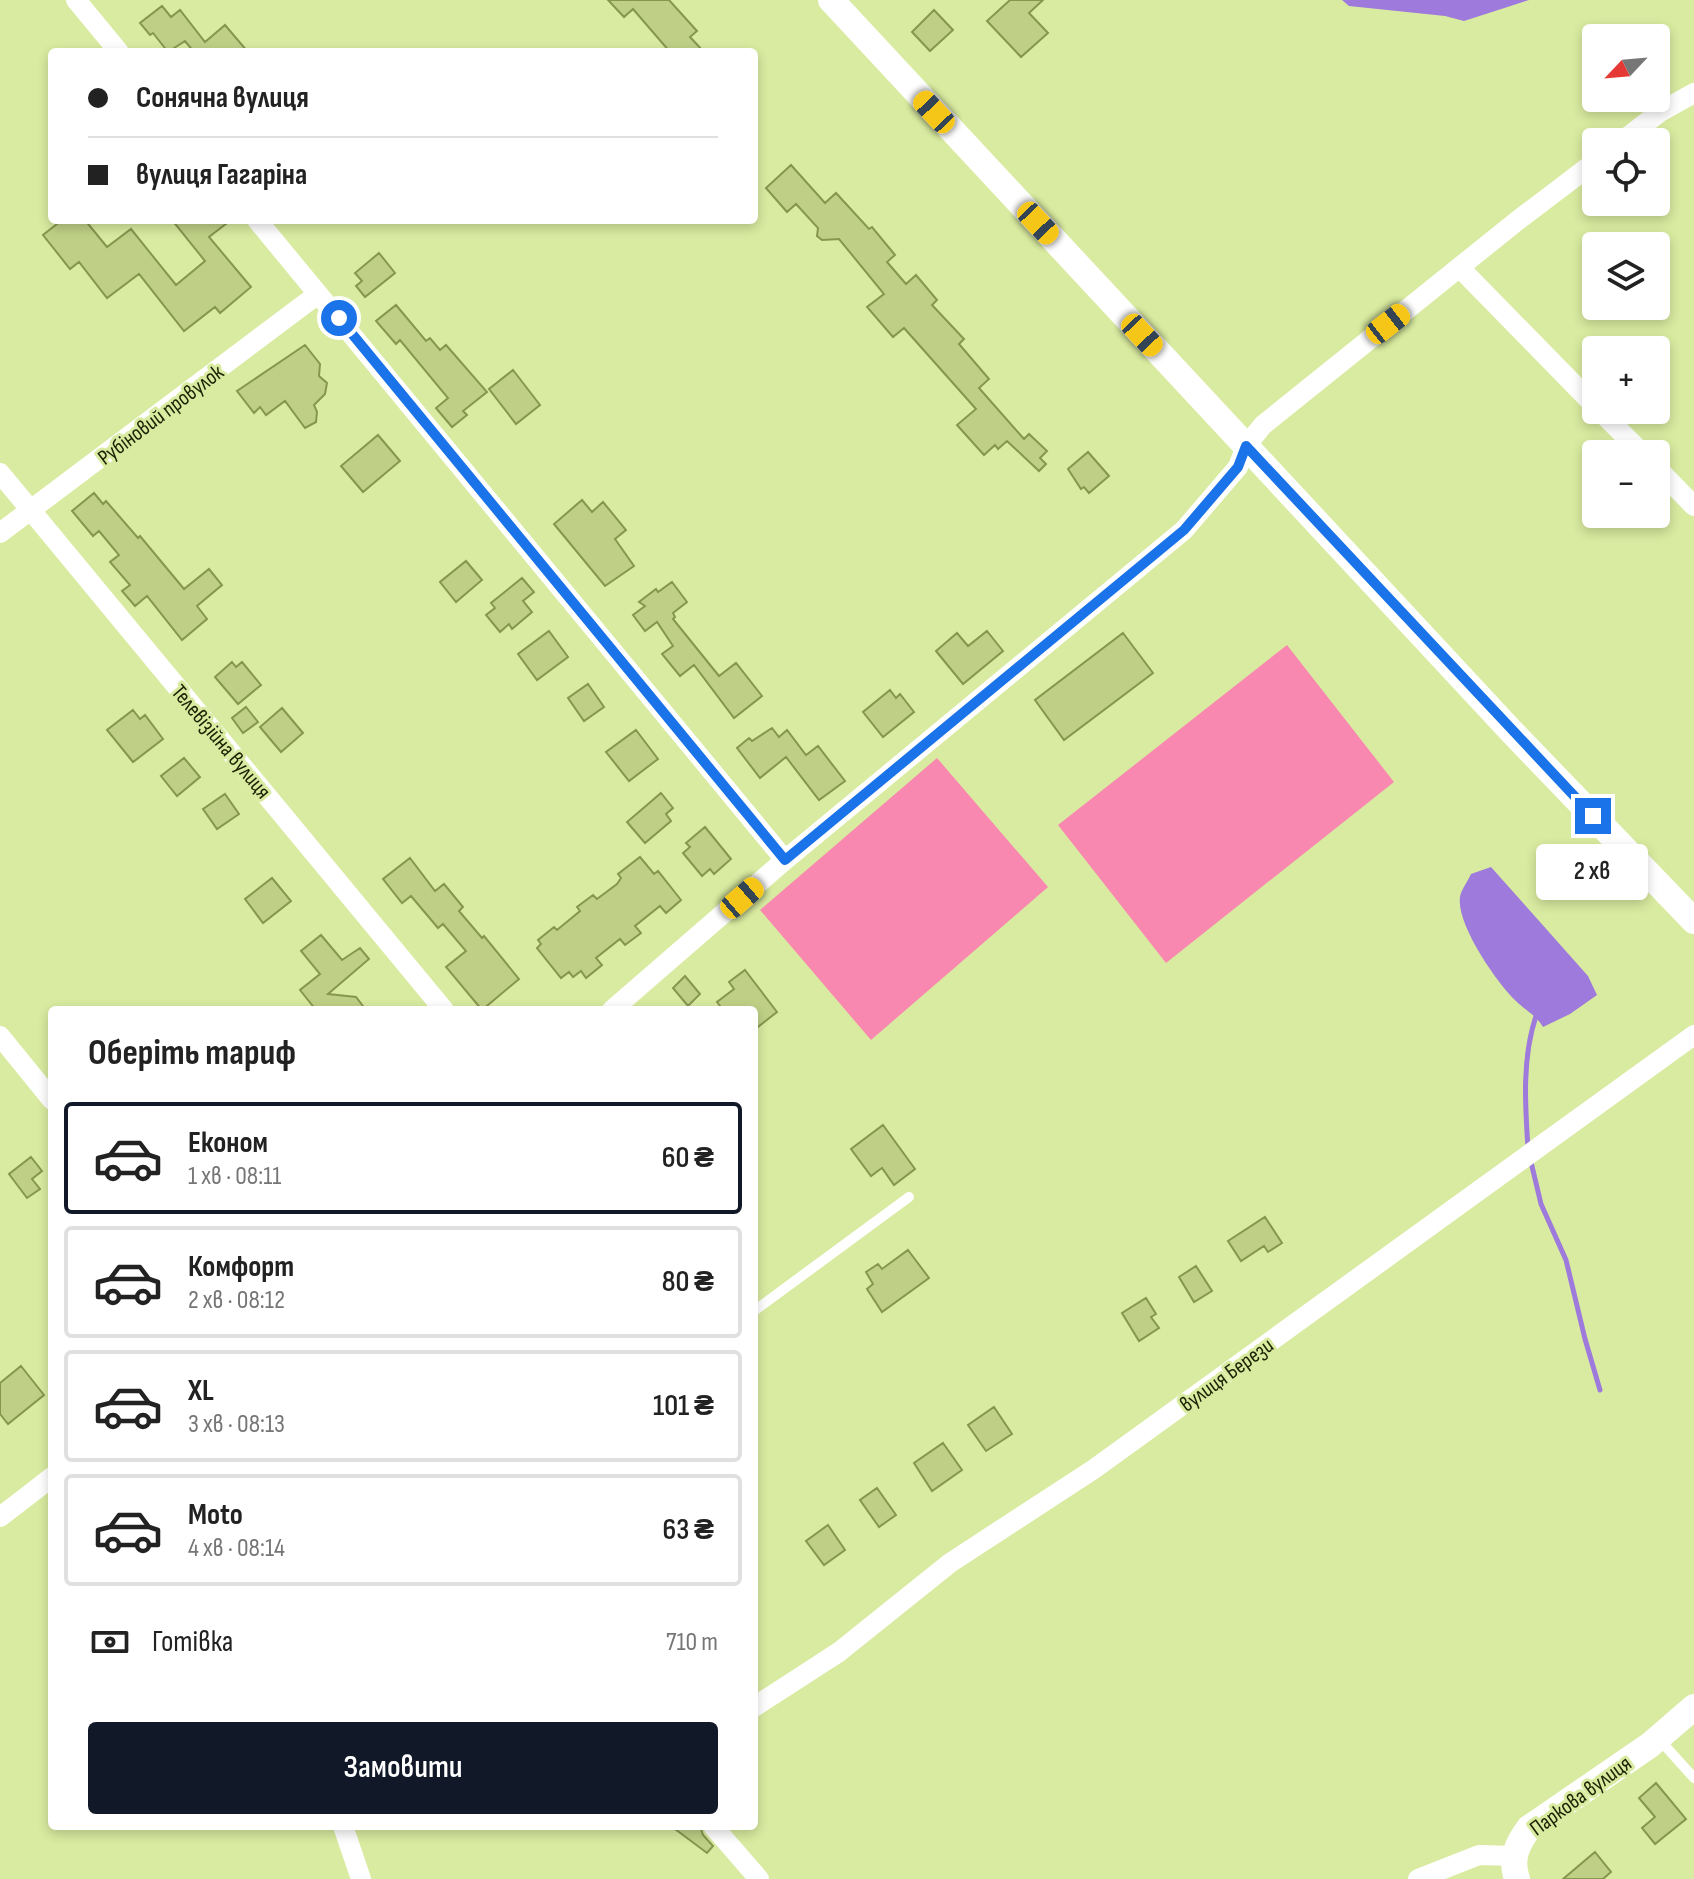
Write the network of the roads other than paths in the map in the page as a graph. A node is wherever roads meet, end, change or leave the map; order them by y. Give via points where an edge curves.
1 (76, 0) edge
2 (831, 0) edge
3 (116, 48) edge
4 (1694, 93) edge
5 (1639, 128) edge
6 (1582, 172) edge
7 (260, 224) edge
8 (1460, 268) junction
9 (318, 294) junction
10 (1582, 392) edge
11 (1614, 424) edge
12 (1629, 440) edge
13 (1246, 446) junction
14 (0, 473) edge
15 (1670, 481) edge
16 (1694, 506) edge
17 (30, 509) junction
18 (0, 533) edge
19 (785, 860) junction
20 (1694, 921) edge
21 (441, 1006) edge
22 (617, 1006) edge
23 (1694, 1035) edge
24 (0, 1036) edge
25 (48, 1095) edge
26 (909, 1197) dead end
27 (758, 1308) edge
28 (48, 1480) edge
29 (0, 1517) edge
30 (758, 1704) edge
31 (1694, 1707) edge
32 (1658, 1738) junction
33 (1694, 1778) edge
34 (344, 1830) edge
35 (716, 1830) edge
36 (1516, 1867) edge
37 (361, 1879) edge
38 (759, 1879) edge
39 (1418, 1879) edge

1 - 3 street
2 - 13 street
4 - 5 street
6 - 8 street
7 - 9 street
8 - 10 street
8 - 13 street via 1263,425
9 - 17 street, Рубіновий провулок
9 - 19 street
11 - 12 street
13 - 19 street via 1238,467 1184,530
13 - 20 street
14 - 17 street, Телевізійна вулиця
15 - 16 street
17 - 18 street, Рубіновий провулок
17 - 21 street, Телевізійна вулиця
19 - 22 street
23 - 30 street, вулиця Берези via 1094,1469 950,1563 839,1652
24 - 25 street
26 - 27 lane
28 - 29 street
31 - 32 street, Паркова вулиця
32 - 33 lane
32 - 36 street, Паркова вулиця via 1529,1828 1520,1841
34 - 37 street
35 - 38 street
36 - 39 street, Паркова вулиця via 1479,1855

